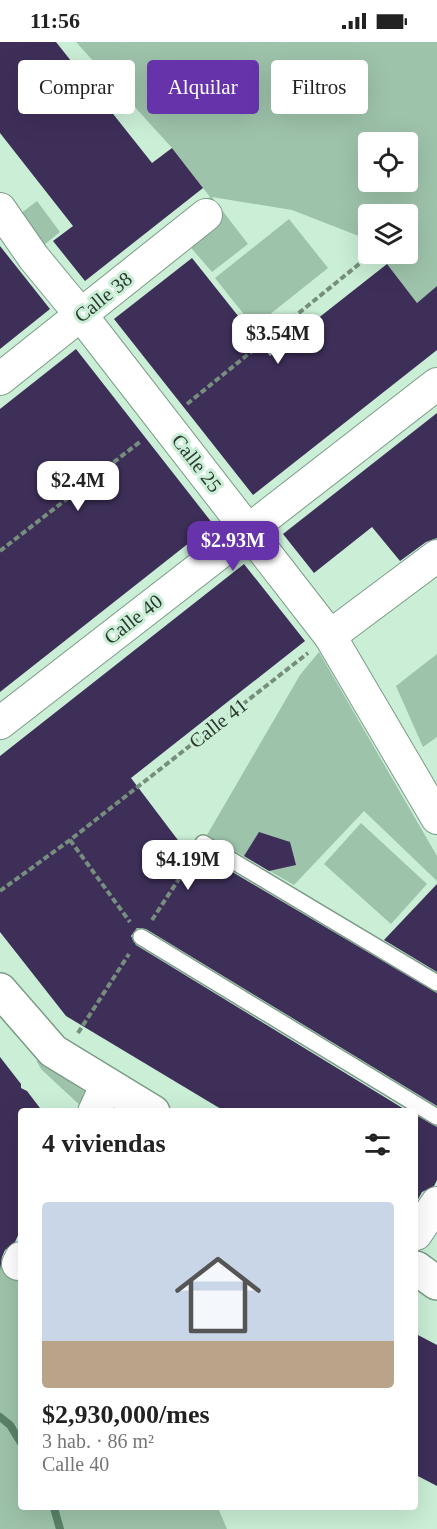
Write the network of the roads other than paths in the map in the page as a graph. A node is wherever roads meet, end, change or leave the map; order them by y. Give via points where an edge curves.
1 (0, 209) edge
2 (206, 215) dead end
3 (81, 315) junction
4 (0, 379) edge
5 (437, 384) edge
6 (248, 529) junction
7 (437, 556) edge
8 (330, 636) junction
9 (0, 723) edge
10 (437, 818) edge
11 (203, 843) dead end
12 (141, 937) road end
13 (437, 983) edge
14 (0, 990) edge
15 (100, 1098) edge
16 (138, 1108) edge
17 (437, 1117) edge
18 (437, 1203) edge
19 (418, 1231) edge
20 (418, 1269) edge
21 (437, 1283) edge

1 - 3 street, Calle 25
2 - 3 street, Calle 38
3 - 4 street, Calle 38
3 - 6 street, Calle 25
5 - 6 street, Calle 40
6 - 8 street, Calle 25
6 - 9 street, Calle 40
7 - 8 street
8 - 10 street, Calle 25
11 - 13 lane
12 - 17 lane
14 - 15 street
15 - 16 street
18 - 19 street
20 - 21 street

